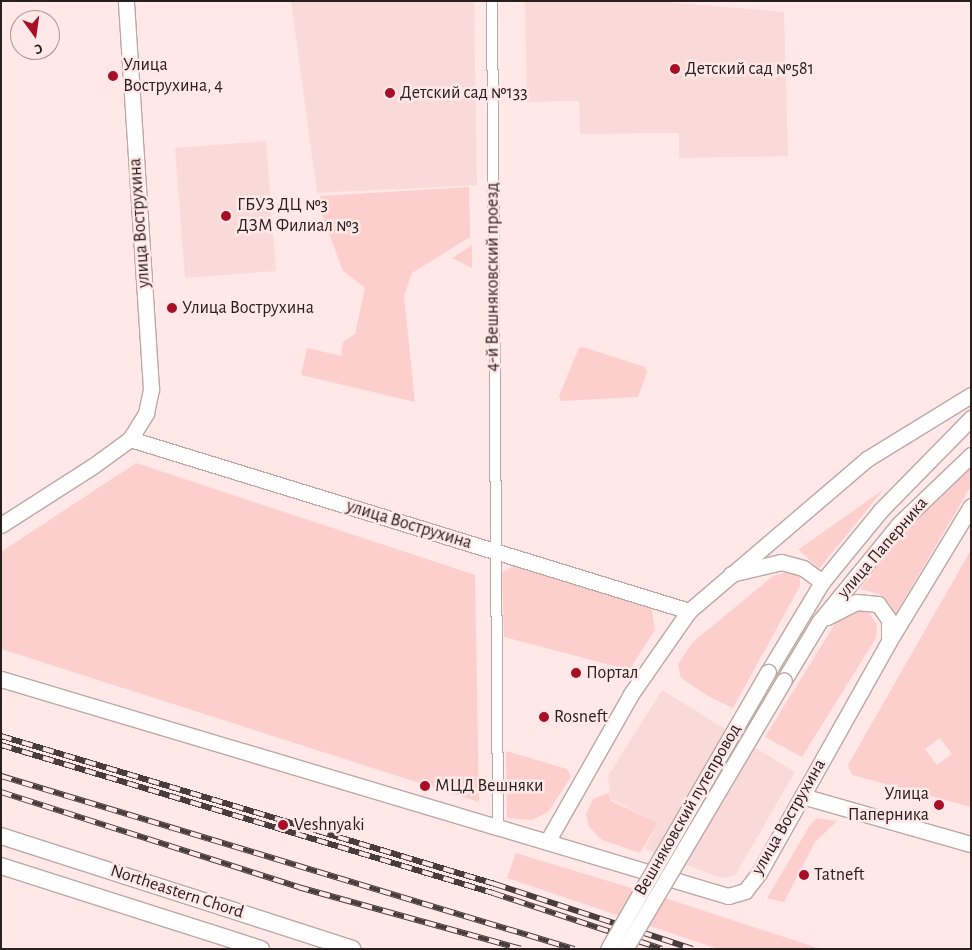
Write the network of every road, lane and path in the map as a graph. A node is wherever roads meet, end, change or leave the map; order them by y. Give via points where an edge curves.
1 (126, 1) edge
2 (492, 1) edge
3 (971, 395) edge
4 (971, 418) edge
5 (130, 439) junction
6 (971, 455) edge
7 (971, 506) edge
8 (1, 525) edge
9 (496, 552) junction
10 (728, 575) junction
11 (822, 582) junction
12 (689, 611) junction
13 (819, 622) junction
14 (889, 641) junction
15 (768, 672) joint
16 (1, 679) edge
17 (784, 680) joint
18 (802, 796) junction
19 (498, 826) junction
20 (1, 836) edge
21 (547, 842) junction
22 (971, 844) edge
23 (1, 866) edge
24 (261, 949) edge
25 (352, 949) edge
26 (608, 949) edge
27 (626, 949) edge

1 - 5 street, улица Вострухина via 151,389 146,413
2 - 9 street, 4-й Вешняковский проезд
3 - 10 street via 868,459
4 - 11 street, улица Паперника via 880,510
5 - 8 street, улица Вострухина
5 - 9 street, улица Вострухина
6 - 13 street, улица Паперника via 898,524
7 - 14 street, улица Вострухина
9 - 12 street, улица Вострухина
9 - 19 street, 4-й Вешняковский проезд
10 - 11 street, улица Паперника via 781,562 803,568
10 - 12 street
11 - 15 street, улица Паперника
12 - 21 street via 631,694
13 - 14 street, улица Паперника via 856,602 878,604 889,620
13 - 17 street, улица Паперника
14 - 18 street, улица Вострухина
15 - 26 street, Вешняковский путепровод, bridge
16 - 19 street, улица Вострухина
17 - 27 street, Вешняковский путепровод, bridge
18 - 21 street, улица Вострухина via 759,873 745,891 728,896
18 - 22 street
19 - 21 street, улица Вострухина
20 - 25 main road, Northeastern Chord
23 - 24 main road, Northeastern Chord

